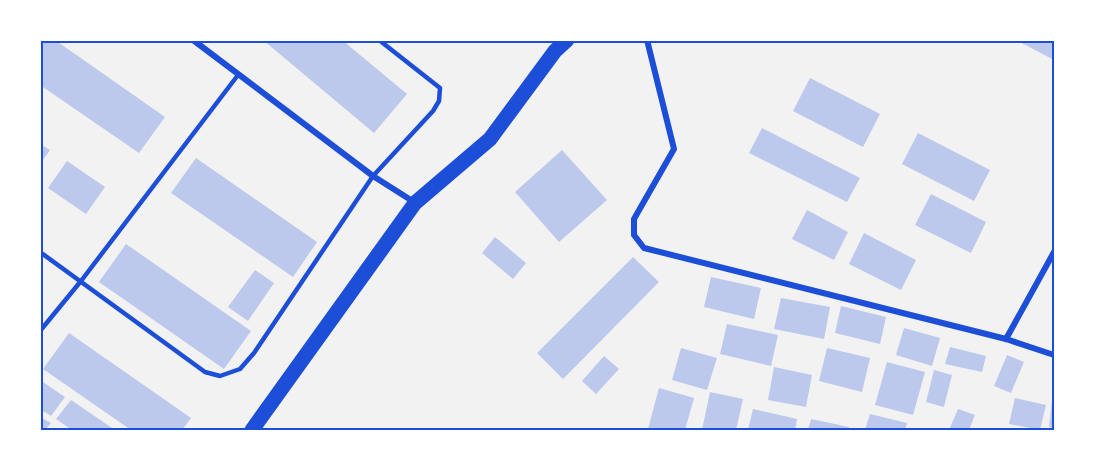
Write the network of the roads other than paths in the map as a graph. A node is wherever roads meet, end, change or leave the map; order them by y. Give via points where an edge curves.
1 (193, 40) edge
2 (379, 40) edge
3 (567, 40) edge
4 (647, 40) edge
5 (238, 75) junction
6 (373, 176) junction
7 (415, 203) junction
8 (40, 252) edge
9 (1054, 252) edge
10 (81, 281) junction
11 (40, 331) edge
12 (1006, 339) junction
13 (1054, 355) edge
14 (252, 430) edge

1 - 5 street
2 - 6 lane via 440,88 433,111
3 - 7 main road via 490,139
4 - 12 street via 674,149 634,219 634,235 644,248
5 - 6 street
5 - 10 lane
6 - 7 street
6 - 10 lane via 240,369 220,376 205,372
7 - 14 main road
8 - 10 lane
9 - 12 street
10 - 11 lane
12 - 13 street

